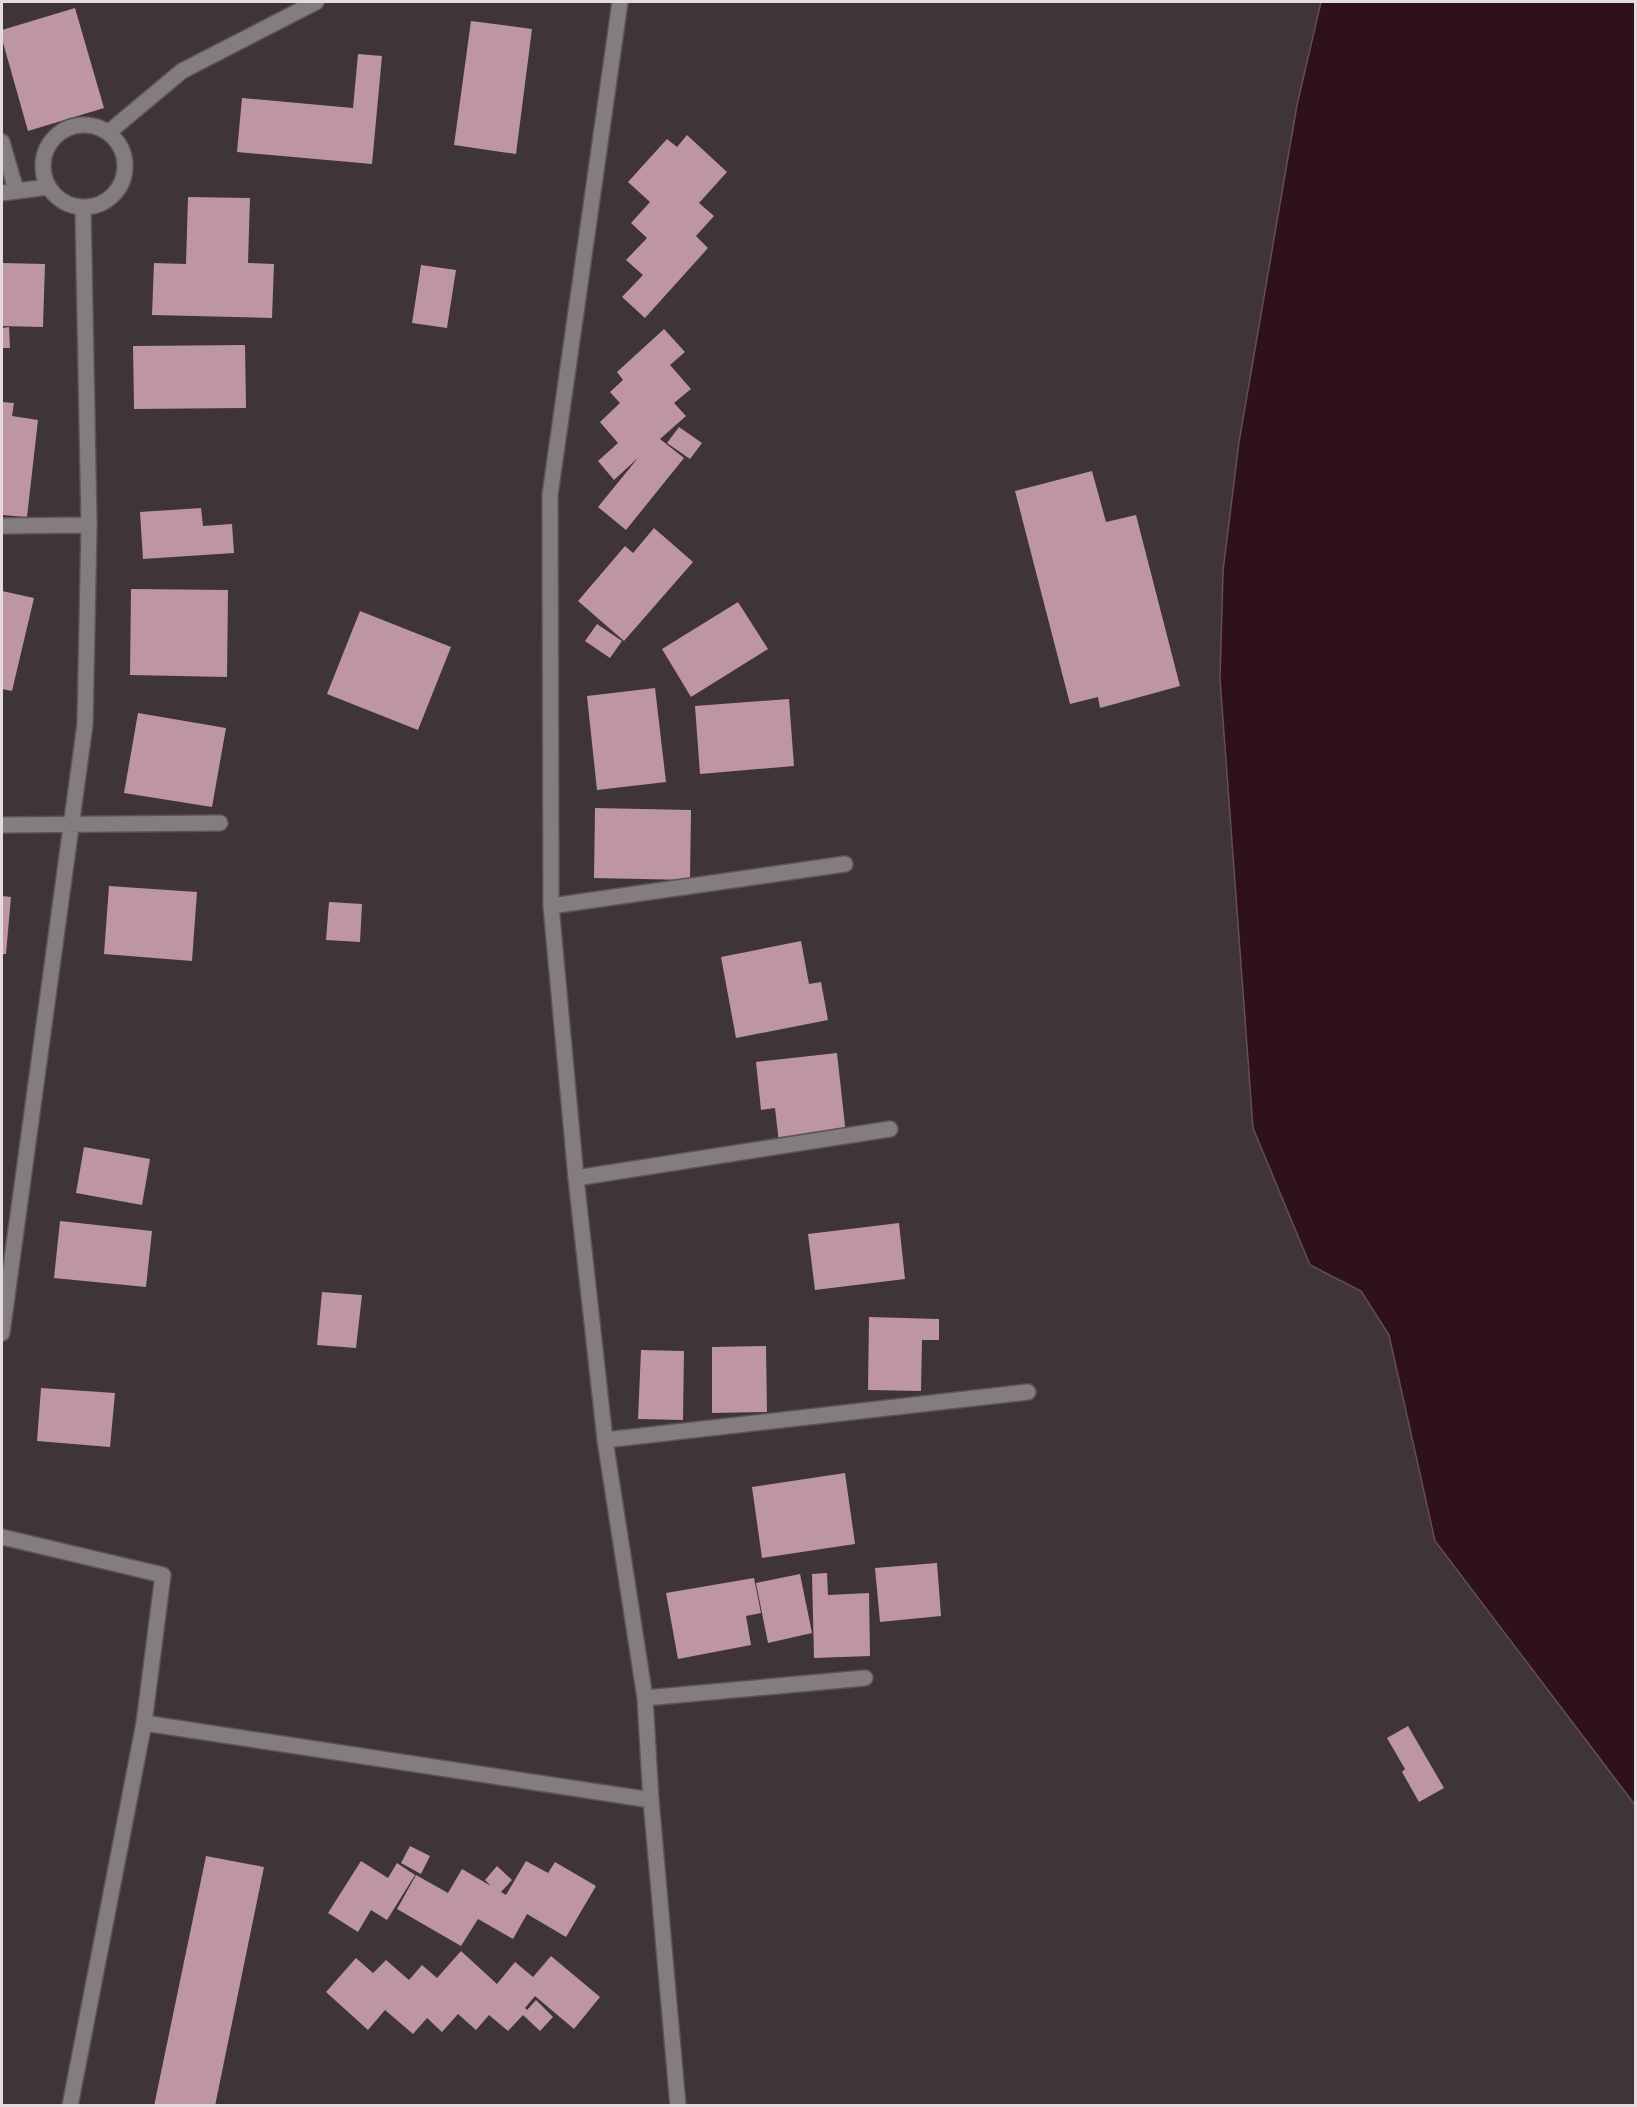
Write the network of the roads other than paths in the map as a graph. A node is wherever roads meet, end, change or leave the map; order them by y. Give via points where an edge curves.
1 (315, 2) edge
2 (620, 2) edge
3 (109, 132) junction
4 (2, 142) edge
5 (48, 187) junction
6 (9, 191) edge
7 (83, 208) junction
8 (89, 525) junction
9 (2, 526) edge
10 (220, 823) dead end
11 (72, 824) junction
12 (2, 825) edge
13 (845, 864) dead end
14 (551, 906) junction
15 (890, 1129) dead end
16 (576, 1178) junction
17 (2, 1333) edge
18 (1028, 1392) dead end
19 (604, 1440) junction
20 (2, 1537) edge
21 (865, 1678) dead end
22 (645, 1698) junction
23 (144, 1723) junction
24 (651, 1800) junction
25 (70, 2106) edge
26 (678, 2106) edge

1 - 3 street via 182,71
2 - 14 street via 550,495
3 - 5 street via 84,125 69,127 57,135 44,159
3 - 7 street via 124,154 124,179 108,201
4 - 6 street
5 - 6 street
5 - 7 street via 63,202
7 - 8 street
8 - 9 street
8 - 11 street via 85,724
10 - 11 street
11 - 12 street
11 - 17 street
13 - 14 street
14 - 16 street
15 - 16 street
16 - 19 street
18 - 19 street
19 - 22 street
20 - 23 street via 163,1575
21 - 22 street
22 - 24 street
23 - 24 street
23 - 25 street
24 - 26 street

